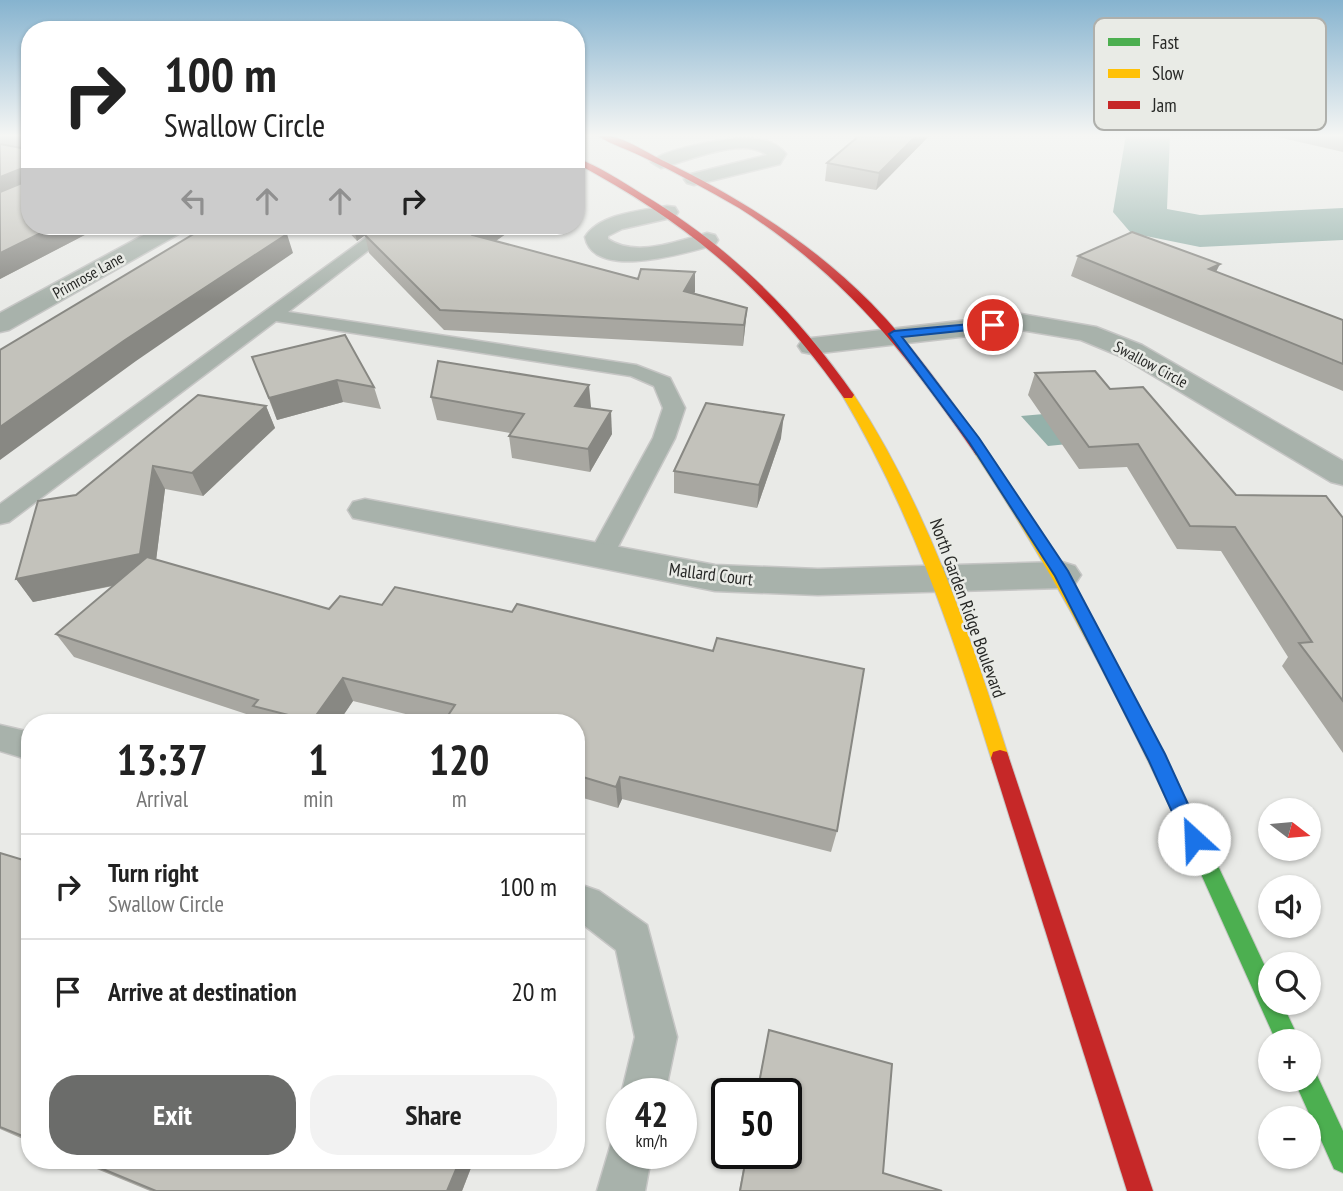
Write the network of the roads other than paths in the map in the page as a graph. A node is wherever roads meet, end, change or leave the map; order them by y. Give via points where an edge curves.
1 (630, 191) edge
2 (713, 191) edge
3 (667, 212) junction
4 (160, 235) edge
5 (380, 235) edge
6 (706, 240) junction
7 (272, 315) junction
8 (0, 324) edge
9 (894, 334) junction
10 (812, 346) junction
11 (1343, 474) edge
12 (365, 510) dead end
13 (0, 516) edge
14 (601, 556) junction
15 (1062, 575) junction
16 (940, 580) junction
17 (0, 738) edge
18 (21, 744) edge
19 (585, 904) edge
20 (1282, 1029) edge
21 (647, 1078) edge
22 (1312, 1092) edge
23 (1343, 1160) edge
24 (626, 1169) edge
25 (621, 1191) edge
26 (1140, 1191) edge

1 - 3 main road, North Garden Ridge Boulevard
2 - 9 main road via 832,273
3 - 6 main road, North Garden Ridge Boulevard
3 - 6 street via 606,228 596,237 597,242 610,250 634,254
4 - 8 street, Primrose Lane
5 - 7 lane
6 - 10 main road, North Garden Ridge Boulevard via 759,285
7 - 13 lane
7 - 14 lane via 636,371 663,382 674,408 664,438
9 - 10 street, Swallow Circle
9 - 11 street, Swallow Circle via 1021,323 1087,333 1132,351
9 - 15 main road via 974,441
10 - 16 main road, North Garden Ridge Boulevard via 856,406 884,456 920,526
12 - 14 street, Mallard Court
14 - 16 street, Mallard Court via 715,578
15 - 16 street, Mallard Court
15 - 20 main road via 1158,760
16 - 26 main road, North Garden Ridge Boulevard
17 - 18 lane
19 - 21 lane via 634,939 656,1037
22 - 23 main road
24 - 25 lane

